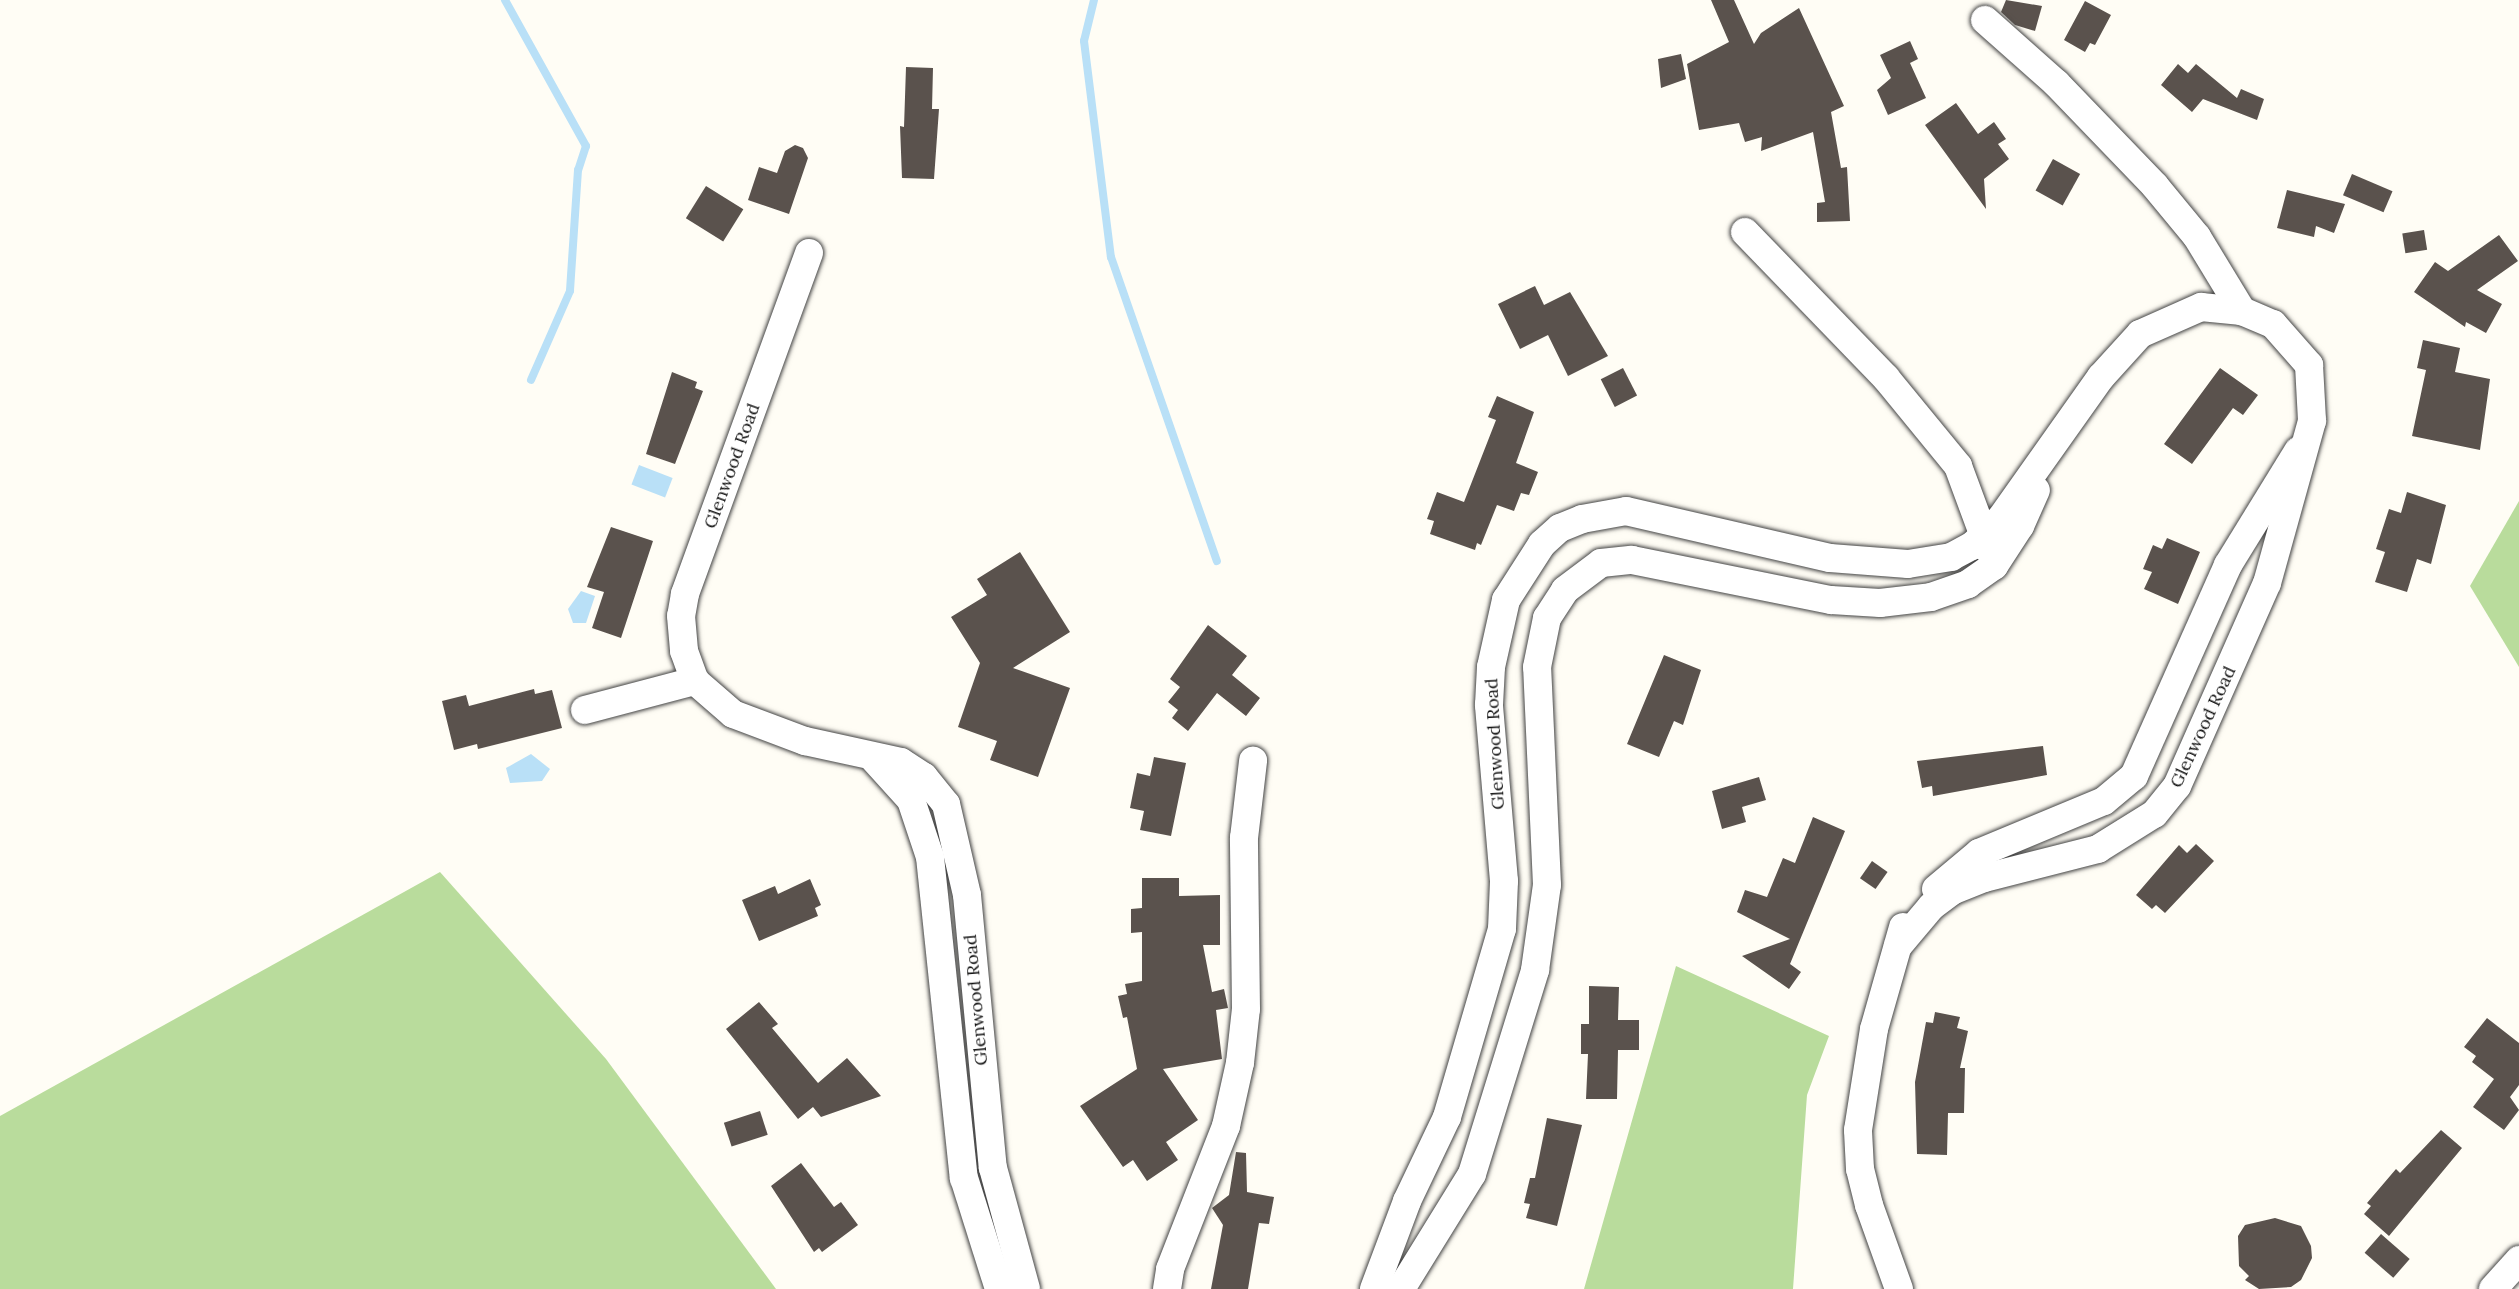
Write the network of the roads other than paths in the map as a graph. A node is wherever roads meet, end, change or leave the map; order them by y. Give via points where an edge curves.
1 (1985, 20) dead end
2 (1745, 232) dead end
3 (809, 253) dead end
4 (2242, 311) junction
5 (2309, 434) junction
6 (2048, 457) junction
7 (1984, 536) junction
8 (1994, 566) junction
9 (695, 681) junction
10 (585, 710) dead end
11 (870, 755) junction
12 (1253, 761) dead end
13 (1898, 946) junction
14 (2519, 1260) edge
15 (999, 1289) edge
16 (1026, 1289) edge
17 (1167, 1289) edge
18 (1374, 1289) edge
19 (1401, 1289) edge
20 (1899, 1289) edge
21 (2493, 1289) edge

1 - 4 street via 2056,83 2155,186 2197,237
2 - 7 street via 1886,378 1958,466
3 - 9 street, Glenwood Road via 685,594 681,632
4 - 5 street, Glenwood Road via 2273,324 2305,357 2314,391
4 - 6 street, Glenwood Road via 2189,309 2140,334 2101,377
5 - 13 street, Glenwood Road via 2228,565 2134,776 2105,801 1973,858 1909,915
5 - 13 street, Glenwood Road via 2267,583 2204,731 2167,801 2140,826 2098,849 1977,880 1952,891 1931,907
6 - 7 street, Glenwood Road
6 - 8 street, Glenwood Road via 2020,526
7 - 8 street
7 - 18 street, Glenwood Road via 1951,557 1908,564 1875,563 1830,558 1626,511 1560,528 1525,564 1499,620 1491,667 1489,705 1504,881 1502,929 1447,1117 1407,1201
8 - 19 street, Glenwood Road via 1949,593 1880,603 1831,600 1650,560 1601,563 1565,590 1547,618 1537,667 1547,884 1535,970 1472,1174
9 - 10 street
9 - 11 street, Glenwood Road via 717,705 751,723
11 - 15 street, Glenwood Road via 900,784 923,826 937,901 954,1112 964,1178
11 - 16 street, Glenwood Road via 901,762 924,777 946,804 953,821 967,894 991,1156
12 - 17 street via 1244,838 1246,1009 1240,1063 1226,1126 1170,1269
13 - 20 street, Glenwood Road via 1874,1029 1858,1130 1860,1169 1869,1205
14 - 21 street

